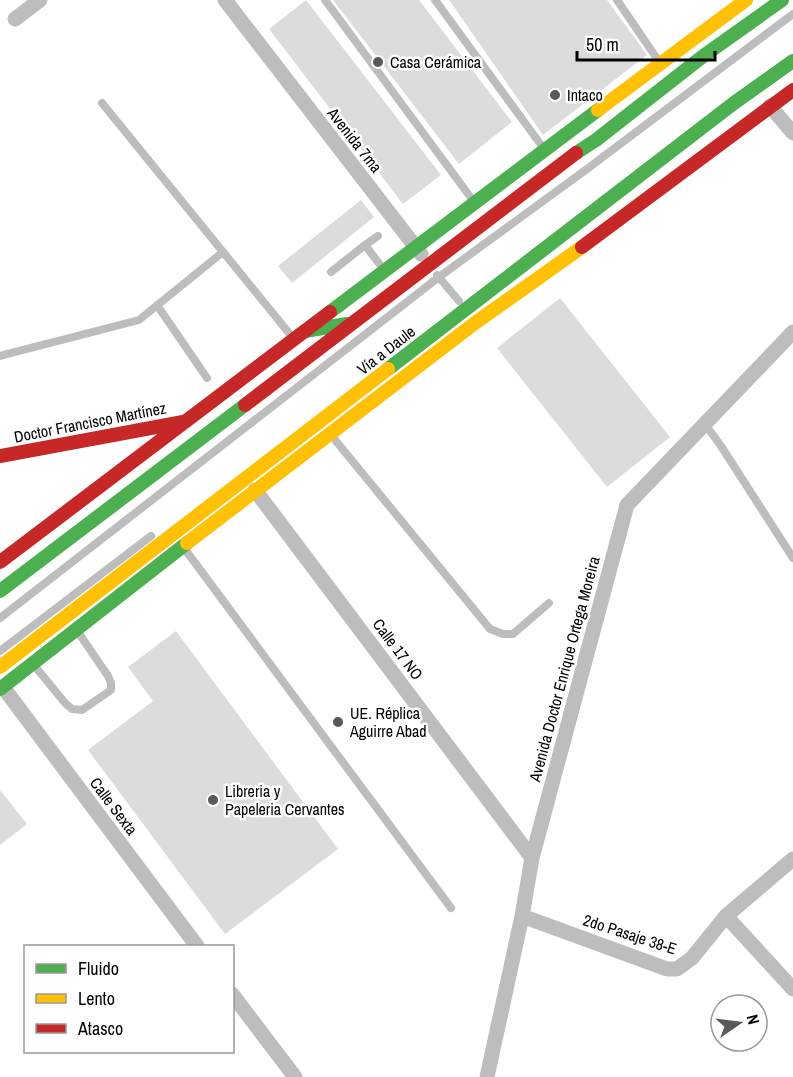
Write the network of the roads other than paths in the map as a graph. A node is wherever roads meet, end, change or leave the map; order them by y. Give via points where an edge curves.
1 (40, 0) edge
2 (225, 0) edge
3 (325, 0) edge
4 (435, 0) edge
5 (617, 0) edge
6 (746, 0) edge
7 (782, 0) edge
8 (793, 14) edge
9 (15, 19) dead end
10 (793, 61) edge
11 (661, 63) junction
12 (765, 71) dead end
13 (793, 90) edge
14 (102, 104) dead end
15 (770, 106) junction
16 (793, 133) edge
17 (661, 149) dead end
18 (545, 150) junction
19 (474, 203) junction
20 (378, 236) dead end
21 (365, 245) junction
22 (416, 248) junction
23 (223, 252) junction
24 (385, 271) junction
25 (434, 271) junction
26 (331, 272) dead end
27 (157, 305) junction
28 (450, 308) dead end
29 (352, 323) junction
30 (793, 332) edge
31 (300, 335) junction
32 (0, 356) edge
33 (207, 378) dead end
34 (187, 421) junction
35 (705, 424) junction
36 (330, 433) junction
37 (0, 456) edge
38 (255, 490) junction
39 (159, 530) dead end
40 (183, 546) junction
41 (793, 558) edge
42 (0, 562) edge
43 (0, 591) edge
44 (549, 603) dead end
45 (0, 618) edge
46 (76, 630) junction
47 (0, 651) edge
48 (33, 663) junction
49 (0, 667) edge
50 (1, 688) edge
51 (532, 858) junction
52 (793, 859) edge
53 (451, 908) dead end
54 (522, 916) junction
55 (726, 916) junction
56 (196, 945) edge
57 (793, 989) edge
58 (234, 997) edge
59 (294, 1077) edge
60 (487, 1077) edge

1 - 9 street
2 - 22 street, Avenida 7ma
3 - 19 lane
4 - 18 lane
5 - 11 lane
6 - 11 main road
7 - 25 main road, Vía a Daule via 576,153
8 - 25 lane, Vía a Daule via 587,169
10 - 49 main road, Vía a Daule
11 - 18 main road
12 - 17 lane
13 - 15 main road, Vía a Daule
14 - 23 lane
15 - 16 street
15 - 36 main road, Vía a Daule
18 - 19 main road
19 - 22 main road
20 - 21 lane
21 - 24 lane
21 - 26 lane
22 - 24 main road
22 - 25 street, Avenida 7ma
23 - 27 lane
23 - 31 lane
24 - 31 main road
25 - 28 lane, Avenida 7ma via 463,298
25 - 29 main road, Vía a Daule
25 - 45 lane, Vía a Daule
27 - 32 lane via 139,320
27 - 33 lane
29 - 31 main road
29 - 43 main road, Vía a Daule
30 - 35 street, Avenida Doctor Enrique Ortega Moreira
31 - 34 main road
34 - 37 main road, Doctor Francisco Martínez
34 - 42 main road
35 - 41 lane
35 - 51 street, Avenida Doctor Enrique Ortega Moreira via 627,505
36 - 38 main road, Vía a Daule
36 - 44 lane via 490,629 513,634
38 - 40 main road, Vía a Daule
38 - 51 street, Calle 17 NO
39 - 47 lane
40 - 46 main road, Vía a Daule
40 - 53 lane
46 - 48 main road, Vía a Daule
46 - 48 lane via 108,676 111,690 82,710 72,709
48 - 50 main road, Vía a Daule
50 - 56 street, Calle Sexta
51 - 54 street, Avenida Doctor Enrique Ortega Moreira
52 - 55 street, 2do Pasaje 38-E
54 - 55 street, 2do Pasaje 38-E via 667,969 677,969 692,958
54 - 60 street, Avenida Doctor Enrique Ortega Moreira
55 - 57 street
58 - 59 street

